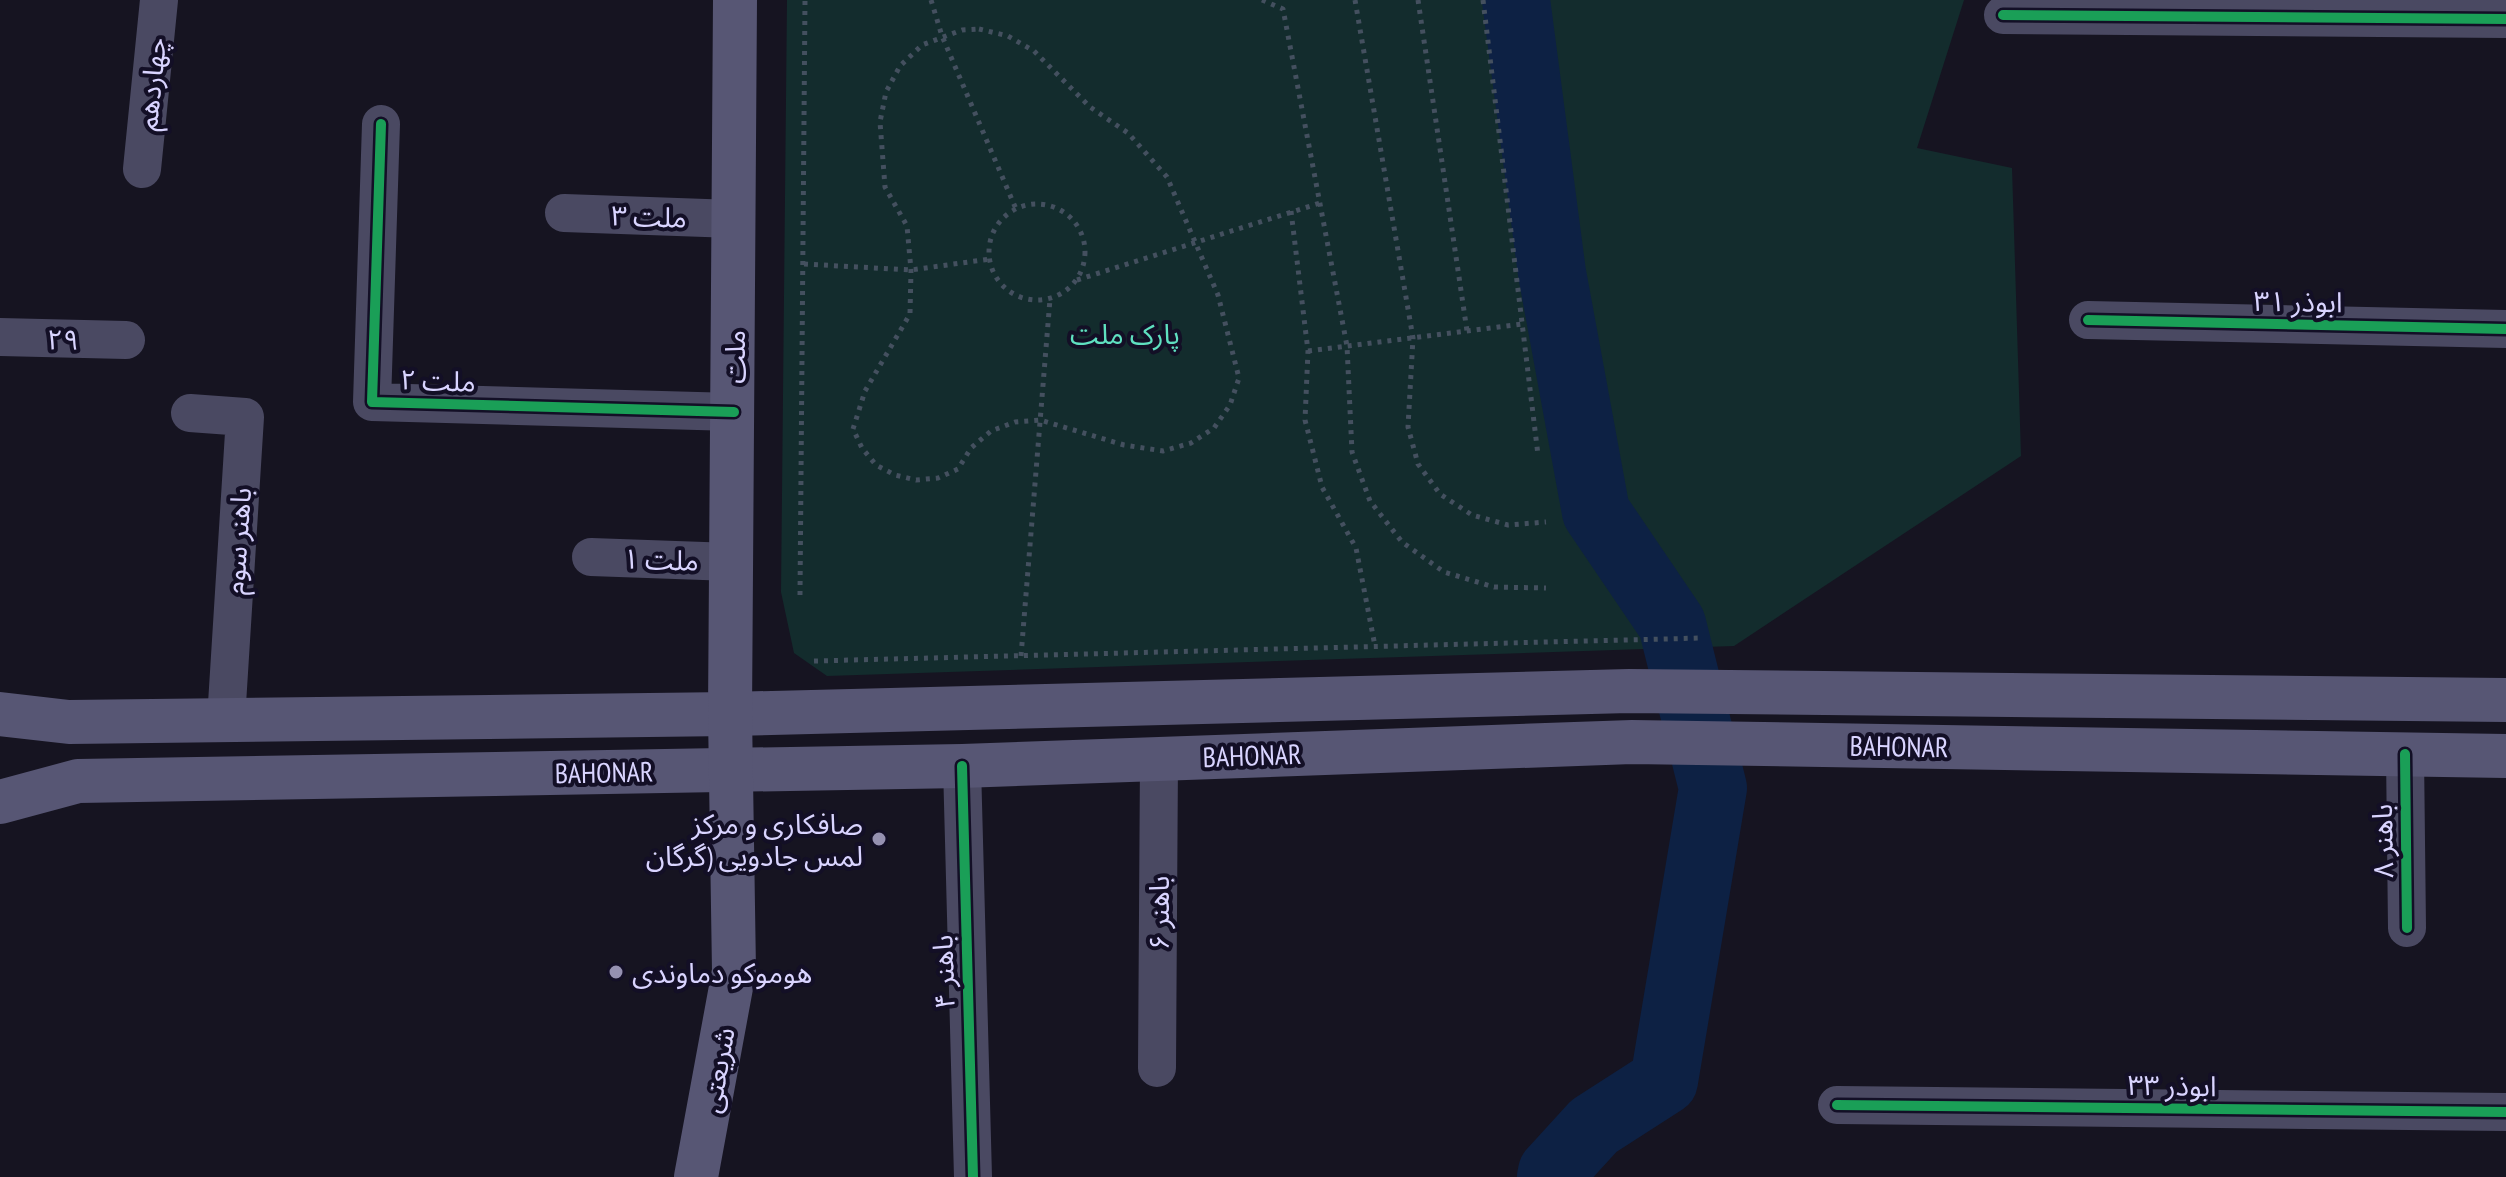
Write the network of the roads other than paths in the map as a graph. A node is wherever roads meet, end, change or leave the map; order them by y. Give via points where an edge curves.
1 (159, 0) edge
2 (735, 0) edge
3 (2003, 15) dead end
4 (2506, 19) edge
5 (381, 124) dead end
6 (142, 169) dead end
7 (564, 213) dead end
8 (734, 219) junction
9 (2088, 320) dead end
10 (2506, 329) edge
11 (0, 337) edge
12 (126, 340) dead end
13 (734, 412) junction
14 (190, 413) dead end
15 (591, 557) dead end
16 (732, 562) junction
17 (2506, 700) edge
18 (0, 714) edge
19 (730, 714) junction
20 (226, 720) junction
21 (2405, 754) junction
22 (2506, 756) edge
23 (1159, 759) junction
24 (962, 766) junction
25 (731, 770) junction
26 (0, 802) edge
27 (2407, 928) dead end
28 (1157, 1068) dead end
29 (1837, 1105) dead end
30 (2506, 1112) edge
31 (696, 1177) edge
32 (973, 1177) edge

1 - 6 street, چهاردهم
2 - 8 main road, ملت
3 - 4 street
5 - 13 street, ۲ ملت via 372,402
7 - 8 street, ۳ ملت
8 - 13 main road, ملت
9 - 10 street, ابوذر ۳۱
11 - 12 street, ۲۹
13 - 16 main road, ملت
14 - 20 street, باهنر سوم via 245,417
15 - 16 street, ملت ۱
16 - 19 main road, ملت
17 - 19 main road, BAHONAR via 1629,691
18 - 20 main road, BAHONAR via 69,722
19 - 20 main road, BAHONAR
19 - 25 main road, شریعتی
21 - 22 main road, BAHONAR
21 - 23 main road, BAHONAR via 1632,742
21 - 27 street, ۸ باهنر
23 - 24 main road, BAHONAR
23 - 28 street, ۶ باهنر
24 - 25 main road, BAHONAR
24 - 32 street, ۴ باهنر
25 - 26 main road, BAHONAR via 78,781
25 - 31 main road, شریعتی via 734,971
29 - 30 street, ابوذر ۳۳

